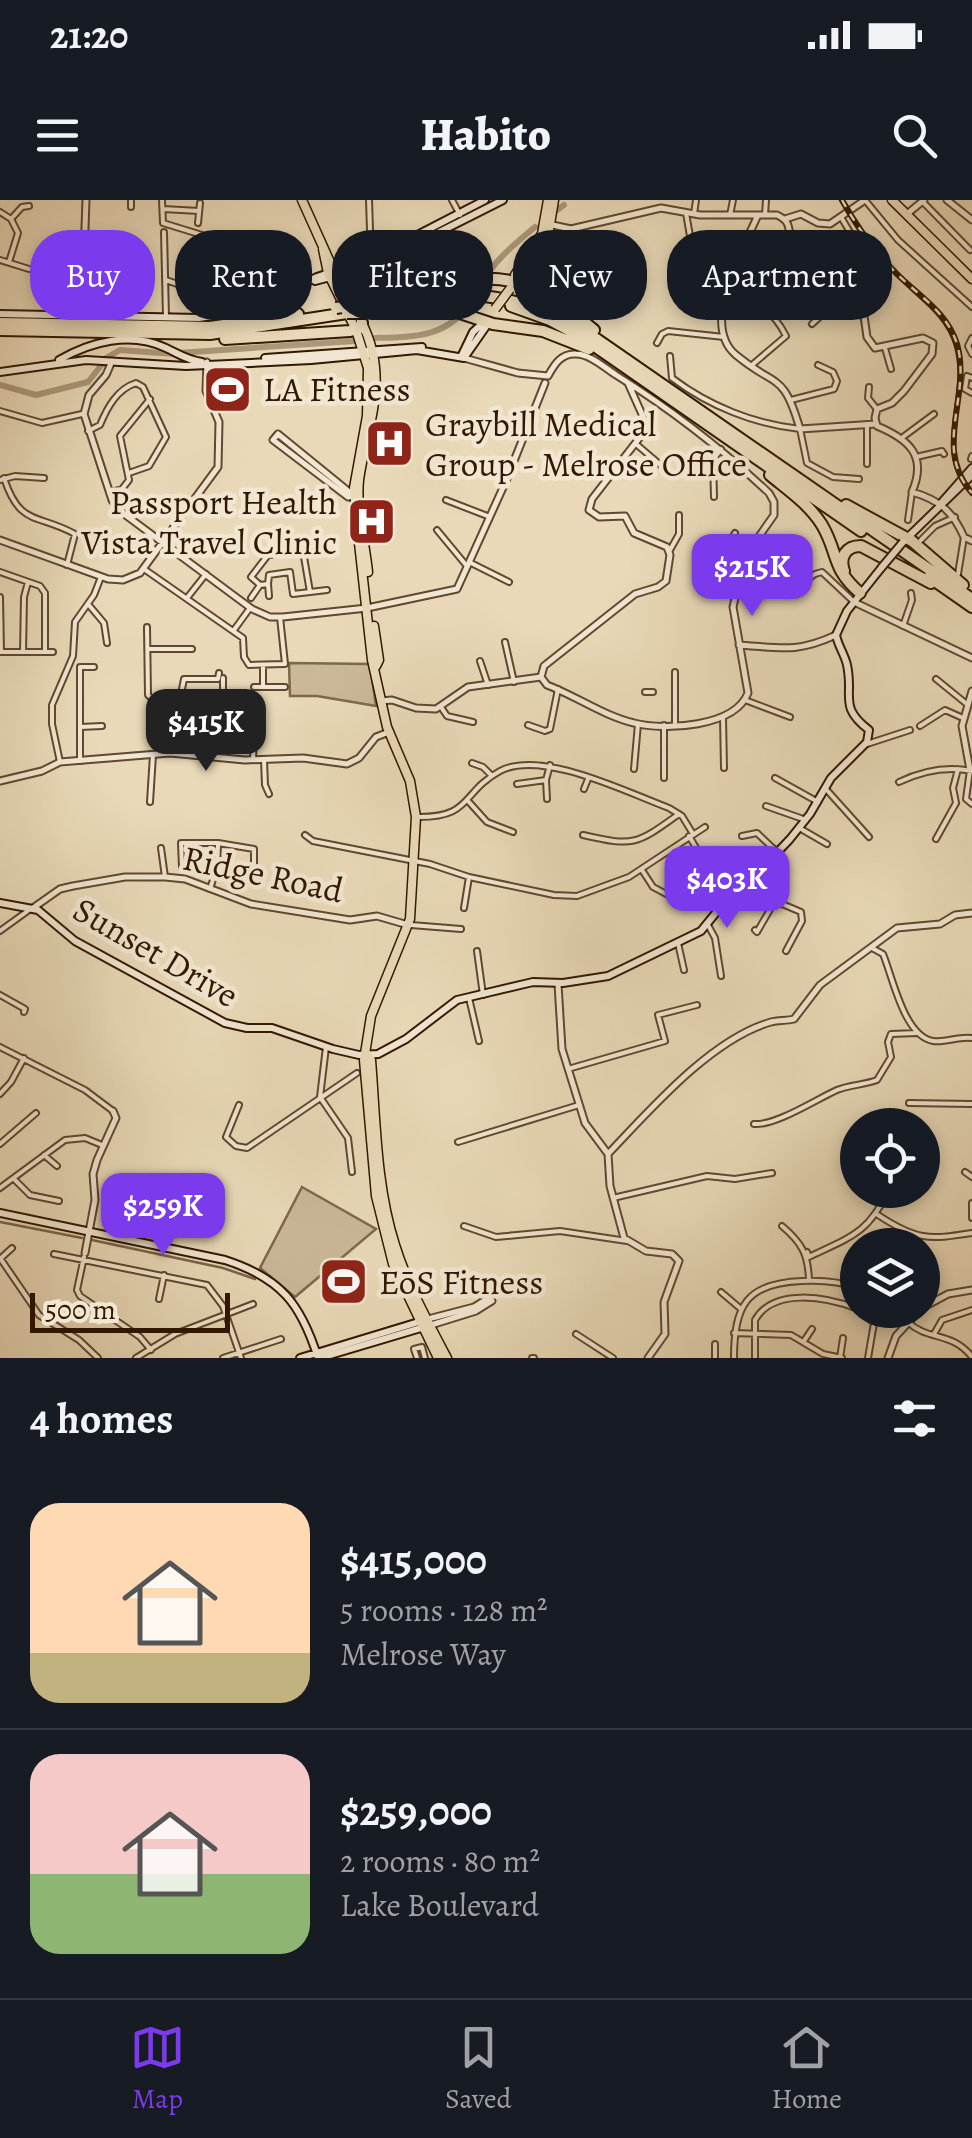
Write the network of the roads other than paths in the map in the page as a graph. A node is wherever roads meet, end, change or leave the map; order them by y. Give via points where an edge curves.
1 (86, 200) edge
2 (162, 200) edge
3 (302, 200) edge
4 (369, 200) edge
5 (452, 200) edge
6 (485, 200) edge
7 (503, 200) edge
8 (550, 200) edge
9 (696, 200) edge
10 (733, 200) edge
11 (766, 200) edge
12 (865, 200) edge
13 (893, 200) edge
14 (948, 200) edge
15 (923, 201) edge
16 (200, 203) dead end
17 (29, 206) dead end
18 (163, 209) junction
19 (0, 212) edge
20 (199, 212) junction
21 (690, 214) junction
22 (730, 215) junction
23 (761, 215) junction
24 (906, 215) junction
25 (461, 216) junction
26 (841, 217) junction
27 (786, 218) junction
28 (11, 219) junction
29 (972, 220) edge
30 (198, 223) dead end
31 (548, 224) junction
32 (85, 230) edge
33 (186, 230) edge
34 (370, 230) edge
35 (432, 230) edge
36 (436, 230) edge
37 (545, 230) edge
38 (692, 230) edge
39 (754, 230) edge
40 (790, 230) edge
41 (849, 230) edge
42 (164, 232) dead end
43 (970, 250) edge
44 (0, 260) edge
45 (9, 262) junction
46 (29, 269) dead end
47 (332, 275) joint
48 (972, 277) edge
49 (493, 278) edge
50 (166, 280) junction
51 (312, 281) edge
52 (175, 283) edge
53 (513, 284) joint
54 (493, 297) edge
55 (493, 304) edge
56 (493, 305) edge
57 (972, 308) edge
58 (332, 313) edge
59 (0, 314) edge
60 (30, 315) edge
61 (155, 318) edge
62 (166, 318) junction
63 (175, 318) edge
64 (231, 320) edge
65 (338, 320) edge
66 (363, 320) edge
67 (479, 320) joint
68 (581, 320) edge
69 (724, 320) edge
70 (776, 320) edge
71 (816, 320) edge
72 (865, 320) edge
73 (812, 324) dead end
74 (0, 327) edge
75 (174, 331) junction
76 (724, 337) junction
77 (972, 338) edge
78 (657, 343) dead end
79 (886, 348) junction
80 (78, 349) junction
81 (368, 352) junction
82 (618, 353) junction
83 (972, 354) edge
84 (670, 356) dead end
85 (463, 358) junction
86 (82, 360) junction
87 (112, 360) junction
88 (206, 363) junction
89 (752, 365) junction
90 (818, 366) dead end
91 (38, 368) junction
92 (891, 368) dead end
93 (0, 372) edge
94 (972, 378) edge
95 (633, 380) junction
96 (545, 382) dead end
97 (869, 387) dead end
98 (972, 393) edge
99 (150, 399) junction
100 (791, 400) junction
101 (877, 408) junction
102 (0, 411) edge
103 (84, 414) junction
104 (934, 414) dead end
105 (867, 424) junction
106 (876, 424) junction
107 (800, 429) junction
108 (88, 431) junction
109 (903, 438) junction
110 (636, 444) junction
111 (724, 444) junction
112 (944, 454) dead end
113 (916, 457) junction
114 (776, 463) junction
115 (867, 464) dead end
116 (972, 471) edge
117 (129, 473) junction
118 (670, 473) dead end
119 (44, 478) dead end
120 (2, 479) edge
121 (859, 479) dead end
122 (912, 492) junction
123 (109, 493) junction
124 (357, 497) junction
125 (714, 497) dead end
126 (446, 500) dead end
127 (942, 504) junction
128 (679, 515) dead end
129 (490, 517) junction
130 (955, 517) junction
131 (908, 520) dead end
132 (437, 530) dead end
133 (734, 533) dead end
134 (964, 537) junction
135 (0, 540) edge
136 (905, 540) junction
137 (921, 540) dead end
138 (972, 541) edge
139 (164, 543) junction
140 (670, 550) junction
141 (744, 558) junction
142 (67, 565) junction
143 (470, 566) junction
144 (144, 569) junction
145 (308, 570) junction
146 (0, 572) edge
147 (290, 572) junction
148 (206, 574) junction
149 (958, 574) dead end
150 (101, 577) junction
151 (28, 582) junction
152 (509, 582) dead end
153 (268, 584) junction
154 (260, 585) junction
155 (327, 590) dead end
156 (310, 592) junction
157 (911, 594) dead end
158 (786, 595) dead end
159 (859, 595) junction
160 (0, 596) edge
161 (269, 596) dead end
162 (187, 598) junction
163 (250, 598) dead end
164 (971, 601) edge
165 (88, 604) junction
166 (369, 607) junction
167 (250, 608) junction
168 (280, 617) junction
169 (1, 624) edge
170 (903, 626) junction
171 (147, 627) dead end
172 (234, 630) junction
173 (836, 635) junction
174 (505, 642) dead end
175 (107, 643) dead end
176 (739, 645) junction
177 (148, 648) junction
178 (192, 649) dead end
179 (1, 652) edge
180 (23, 652) junction
181 (45, 652) junction
182 (53, 652) dead end
183 (972, 658) edge
184 (480, 661) dead end
185 (263, 665) junction
186 (94, 667) dead end
187 (674, 672) dead end
188 (541, 676) junction
189 (936, 679) dead end
190 (514, 682) junction
191 (488, 684) junction
192 (254, 687) dead end
193 (263, 687) junction
194 (286, 688) dead end
195 (558, 689) junction
196 (972, 691) edge
197 (645, 692) dead end
198 (653, 692) dead end
199 (745, 700) junction
200 (381, 701) junction
201 (968, 705) junction
202 (441, 707) junction
203 (170, 715) junction
204 (724, 716) junction
205 (790, 717) dead end
206 (964, 718) junction
207 (472, 722) dead end
208 (638, 724) junction
209 (674, 724) junction
210 (528, 725) dead end
211 (664, 725) junction
212 (102, 726) dead end
213 (920, 726) dead end
214 (80, 727) junction
215 (910, 730) dead end
216 (389, 732) junction
217 (865, 744) junction
218 (170, 753) junction
219 (153, 755) junction
220 (80, 760) junction
221 (254, 760) junction
222 (264, 760) junction
223 (60, 762) junction
224 (472, 763) dead end
225 (550, 765) junction
226 (724, 768) dead end
227 (958, 768) junction
228 (634, 769) dead end
229 (971, 771) edge
230 (492, 776) junction
231 (664, 778) dead end
232 (775, 778) dead end
233 (588, 779) junction
234 (0, 780) edge
235 (546, 780) junction
236 (900, 782) dead end
237 (517, 784) dead end
238 (825, 788) junction
239 (584, 789) dead end
240 (269, 794) dead end
241 (547, 800) dead end
242 (150, 802) dead end
243 (469, 802) junction
244 (818, 802) junction
245 (972, 804) edge
246 (766, 806) dead end
247 (679, 814) junction
248 (416, 816) junction
249 (806, 820) junction
250 (705, 827) dead end
251 (800, 827) junction
252 (513, 832) dead end
253 (305, 835) dead end
254 (583, 835) dead end
255 (691, 835) junction
256 (742, 836) dead end
257 (869, 837) dead end
258 (936, 839) dead end
259 (218, 843) junction
260 (827, 844) dead end
261 (160, 848) dead end
262 (698, 851) dead end
263 (778, 853) junction
264 (413, 861) junction
265 (182, 867) dead end
266 (642, 870) junction
267 (254, 871) dead end
268 (469, 877) junction
269 (165, 878) junction
270 (708, 878) dead end
271 (743, 880) junction
272 (210, 889) junction
273 (731, 896) junction
274 (672, 898) dead end
275 (775, 900) junction
276 (0, 903) edge
277 (34, 908) junction
278 (464, 908) dead end
279 (972, 912) edge
280 (408, 924) junction
281 (708, 925) junction
282 (461, 930) dead end
283 (755, 930) dead end
284 (0, 931) edge
285 (884, 939) junction
286 (678, 943) junction
287 (872, 948) junction
288 (476, 951) dead end
289 (786, 952) dead end
290 (885, 958) junction
291 (684, 970) dead end
292 (721, 976) dead end
293 (558, 984) junction
294 (0, 995) edge
295 (483, 995) junction
296 (469, 998) junction
297 (698, 1005) dead end
298 (24, 1012) dead end
299 (917, 1034) junction
300 (972, 1038) edge
301 (479, 1041) dead end
302 (0, 1047) edge
303 (326, 1047) junction
304 (367, 1054) junction
305 (24, 1058) junction
306 (568, 1069) junction
307 (357, 1073) dead end
308 (0, 1094) edge
309 (320, 1097) junction
310 (579, 1104) junction
311 (908, 1104) dead end
312 (972, 1104) edge
313 (239, 1105) dead end
314 (113, 1111) joint
315 (36, 1113) dead end
316 (754, 1124) dead end
317 (458, 1142) dead end
318 (0, 1144) edge
319 (103, 1145) junction
320 (375, 1145) junction
321 (608, 1154) junction
322 (44, 1155) junction
323 (57, 1166) dead end
324 (352, 1172) dead end
325 (772, 1172) dead end
326 (966, 1172) dead end
327 (972, 1177) edge
328 (14, 1179) junction
329 (0, 1188) edge
330 (613, 1198) junction
331 (59, 1201) dead end
332 (972, 1203) edge
333 (880, 1208) edge
334 (0, 1212) edge
335 (877, 1214) junction
336 (972, 1218) edge
337 (464, 1226) dead end
338 (782, 1226) dead end
339 (90, 1232) junction
340 (972, 1233) edge
341 (627, 1242) junction
342 (12, 1248) dead end
343 (807, 1253) junction
344 (54, 1254) dead end
345 (84, 1255) junction
346 (0, 1258) edge
347 (395, 1268) junction
348 (405, 1274) junction
349 (164, 1275) junction
350 (809, 1280) junction
351 (840, 1283) edge
352 (972, 1290) edge
353 (721, 1292) dead end
354 (940, 1298) edge
355 (159, 1299) dead end
356 (491, 1299) dead end
357 (253, 1304) dead end
358 (840, 1305) edge
359 (741, 1309) junction
360 (972, 1310) edge
361 (226, 1314) junction
362 (426, 1323) junction
363 (873, 1328) edge
364 (903, 1328) edge
365 (915, 1328) edge
366 (812, 1329) dead end
367 (576, 1334) dead end
368 (734, 1334) junction
369 (754, 1334) junction
370 (934, 1334) junction
371 (843, 1338) dead end
372 (281, 1339) dead end
373 (804, 1340) junction
374 (715, 1344) dead end
375 (151, 1350) junction
376 (240, 1355) edge
377 (318, 1356) edge
378 (972, 1357) edge
379 (98, 1358) edge
380 (136, 1358) edge
381 (223, 1358) edge
382 (300, 1358) edge
383 (417, 1358) edge
384 (426, 1358) edge
385 (438, 1358) edge
386 (447, 1358) edge
387 (613, 1358) edge
388 (648, 1358) edge
389 (715, 1358) edge
390 (734, 1358) edge
391 (754, 1358) edge
392 (841, 1358) edge
393 (868, 1358) edge
394 (888, 1358) edge

1 - 32 street
2 - 18 street
3 - 47 main road
4 - 34 street
5 - 25 street
6 - 25 main road
7 - 25 main road
8 - 31 main road
9 - 21 street
10 - 22 street
11 - 23 street
12 - 26 street
12 - 57 street
13 - 24 main road
14 - 29 street
15 - 24 street
15 - 43 street
16 - 20 street
17 - 28 street
18 - 20 street
18 - 33 street via 163,222
19 - 28 street
20 - 30 street
21 - 22 street
21 - 31 street via 661,208 570,228
21 - 38 street
22 - 23 street
23 - 27 street
23 - 39 street
24 - 48 main road
25 - 35 main road
25 - 36 main road
26 - 27 street via 824,225 801,214
26 - 41 street
27 - 40 street
28 - 45 street via 18,233
31 - 37 main road
42 - 50 street
44 - 45 street
45 - 46 street
47 - 51 main road
49 - 53 highway
50 - 52 street
50 - 62 street
53 - 56 main road, bridge
54 - 82 highway via 559,316
55 - 95 highway via 560,324
58 - 75 highway, bridge
59 - 60 main road
61 - 62 main road
62 - 63 main road
64 - 75 highway
65 - 75 highway via 225,339
66 - 81 main road
67 - 85 main road via 488,326
67 - 95 highway via 556,335
68 - 82 highway
69 - 76 street
70 - 89 street via 786,336
71 - 73 street
72 - 79 street via 868,341
74 - 75 highway
76 - 78 street via 664,332
76 - 89 street
77 - 83 street
79 - 92 street
79 - 101 street via 924,338 934,347 904,391
80 - 86 main road
80 - 88 main road via 108,340 152,344
80 - 91 main road
81 - 85 main road via 417,350
81 - 88 main road
81 - 124 main road
82 - 114 highway
84 - 107 street via 672,378 693,394 758,422
85 - 95 street via 548,376 562,357 578,354
86 - 87 main road
86 - 91 main road
87 - 88 main road
87 - 103 street
88 - 139 street via 206,391 218,422 218,467
89 - 100 street via 780,383
90 - 100 street via 833,372 834,389
91 - 93 main road
94 - 98 street via 967,376 965,390
95 - 110 street via 645,420
95 - 111 highway
96 - 129 street
97 - 101 street
99 - 108 street via 143,387 131,384
99 - 117 street via 120,436
99 - 117 street via 166,437 150,466
100 - 107 street
101 - 106 street
102 - 103 street via 40,423
103 - 108 street
104 - 109 street
105 - 106 street
105 - 107 street
105 - 115 street
106 - 109 street
107 - 121 street via 807,462 833,477
108 - 123 street
109 - 113 street
110 - 118 street
110 - 140 street via 589,510 599,518 626,516 634,533
111 - 125 street via 713,460
111 - 141 street via 774,502 772,519
111 - 159 highway via 812,512 839,572
111 - 164 highway
112 - 113 street
113 - 122 street
114 - 136 highway
114 - 164 highway
116 - 127 main road
117 - 123 street via 126,486
119 - 120 street
120 - 142 street via 15,506 75,534
122 - 127 street
122 - 131 street
123 - 139 street via 120,511
124 - 124 street via 278,434 273,440 348,497
124 - 166 main road
126 - 129 street
127 - 130 street
127 - 136 main road
128 - 140 street
129 - 143 street
130 - 134 street
130 - 137 street
132 - 143 street
133 - 141 street via 726,548
134 - 138 street
134 - 149 street
135 - 142 street
136 - 159 main road, bridge
136 - 164 highway
139 - 144 street
139 - 148 street
140 - 188 street via 663,584 634,595 544,666
141 - 176 street via 733,608
142 - 150 street
143 - 152 street
143 - 166 street via 452,593
144 - 150 street via 123,580
144 - 162 street
145 - 147 street
145 - 154 street via 303,551 268,555 251,578
145 - 156 street
146 - 151 street
147 - 153 street via 269,575
147 - 156 street via 293,594
148 - 162 street
148 - 167 street
150 - 165 street
151 - 180 street
151 - 181 street via 45,593
153 - 154 street
153 - 161 street
154 - 163 street
155 - 156 street
157 - 170 street
158 - 159 street via 822,572
159 - 164 highway via 842,564 858,545
159 - 170 street
159 - 173 main road
160 - 169 street
162 - 172 street
165 - 175 street via 104,623
165 - 223 street via 75,622 70,667 52,705
166 - 168 street
166 - 200 main road
167 - 168 street
167 - 172 street
168 - 185 street via 285,664
169 - 179 street
170 - 183 street
171 - 177 street
172 - 185 street via 243,638 245,660
173 - 176 street via 795,650
173 - 217 main road via 848,669 849,707 870,733
174 - 190 street
176 - 199 street
177 - 178 street
177 - 203 street via 148,695
179 - 180 street
180 - 181 street
181 - 182 street
184 - 191 street
185 - 193 street
186 - 214 street via 80,667
187 - 209 street
188 - 190 street
188 - 195 street
189 - 201 street
190 - 191 street
191 - 202 street via 468,688
192 - 193 street
193 - 194 street
195 - 208 street
195 - 210 street via 550,729
196 - 201 street
197 - 198 street
199 - 204 street
199 - 205 street
200 - 202 street
200 - 216 main road
201 - 206 street
202 - 207 street via 447,716
203 - 218 street
203 - 221 street via 184,679 222,676 223,694 247,698 255,708
204 - 209 street
204 - 226 street
206 - 213 street via 945,710
206 - 229 street
208 - 211 street
208 - 228 street
209 - 211 street
211 - 231 street
212 - 214 street
214 - 220 street
215 - 217 street
216 - 222 street via 347,764
216 - 248 main road
217 - 238 main road
218 - 219 street
218 - 221 street
219 - 220 street
219 - 242 street
220 - 223 street
221 - 222 street
222 - 240 street
223 - 234 street
224 - 230 street
225 - 230 street via 520,764
225 - 233 street
225 - 235 street
227 - 229 street
227 - 236 street
227 - 258 street via 956,803
229 - 245 street via 966,799
230 - 243 street
232 - 244 street
233 - 239 street
233 - 247 street
235 - 237 street
235 - 241 street
238 - 244 main road
238 - 257 street
243 - 248 street via 445,816
243 - 252 street via 487,822
244 - 249 main road
246 - 249 street
247 - 254 street via 634,842
247 - 255 street
248 - 264 main road
249 - 251 main road
250 - 255 street
251 - 260 street
251 - 263 main road
253 - 264 street
255 - 262 street
255 - 266 street
256 - 263 street via 757,833
259 - 265 street via 183,842
259 - 267 street via 254,849
259 - 272 street
261 - 269 street
263 - 271 main road
264 - 268 street
264 - 280 main road
266 - 268 street via 576,896
266 - 274 street
268 - 278 street
269 - 272 street, Ridge Road
269 - 277 street, Ridge Road via 73,886
270 - 273 street
271 - 273 main road
271 - 275 street
272 - 280 street, Ridge Road via 251,904
273 - 281 main road
275 - 283 street
275 - 289 street via 803,916
276 - 277 main road, Sunset Drive
277 - 284 street, Ridge Road
277 - 303 main road, Sunset Drive via 75,940 225,1024 285,1030
279 - 285 street via 940,924 897,928
280 - 282 street
280 - 304 main road via 371,1016
281 - 286 main road
281 - 292 street
285 - 287 street
285 - 290 street
286 - 291 street
286 - 293 main road via 608,976
287 - 290 street
287 - 321 street via 820,985 794,1020 769,1023 709,1056
288 - 295 street
290 - 299 street
293 - 295 main road via 534,982
293 - 306 street
294 - 298 street
295 - 296 main road
296 - 301 street
296 - 304 main road via 387,1051
297 - 306 street via 658,1015 666,1041
299 - 300 street via 935,1042
299 - 316 street via 891,1034 891,1057 877,1080 838,1089 772,1124
302 - 305 street
303 - 304 main road, Sunset Drive
303 - 309 street
304 - 320 main road
305 - 308 street
305 - 314 street
306 - 310 street
307 - 309 street
309 - 313 street via 246,1148 226,1137
309 - 324 street via 348,1138
310 - 317 street
310 - 321 street
311 - 312 street
314 - 319 street
315 - 318 street
319 - 322 street via 76,1138
319 - 339 street
320 - 347 main road via 376,1196
320 - 348 main road
321 - 330 street
322 - 323 street
322 - 328 street
325 - 330 street via 707,1176
326 - 327 street
328 - 329 street
328 - 331 street via 30,1196
330 - 341 street
332 - 336 street
333 - 335 street
334 - 339 main road
335 - 340 street via 912,1236
335 - 343 street via 848,1241
337 - 341 street via 496,1237 560,1231
338 - 343 street
339 - 345 street
339 - 377 main road via 225,1260 260,1275 298,1308
341 - 388 street via 679,1261 664,1302 665,1334
342 - 346 street
343 - 350 street
344 - 345 street
345 - 349 street
345 - 375 street via 80,1296
346 - 379 street via 39,1315
347 - 348 main road
347 - 362 main road
348 - 362 main road
349 - 355 street
349 - 361 street via 206,1285
350 - 351 street
350 - 359 street via 767,1285
352 - 354 street
353 - 359 street
356 - 362 street via 476,1311
357 - 361 street
358 - 369 street via 778,1300 758,1314
359 - 368 street
360 - 370 street via 942,1320
361 - 375 street
361 - 376 street
362 - 377 main road
362 - 385 main road
362 - 386 main road
363 - 393 street
364 - 394 street
365 - 370 street
366 - 373 street
367 - 387 street
368 - 369 street
368 - 390 street
369 - 373 street
369 - 391 street
370 - 378 street
371 - 392 street
372 - 376 street
373 - 392 street
374 - 389 street
375 - 380 street
376 - 381 street
377 - 382 main road
383 - 384 street via 414,1350 422,1347

